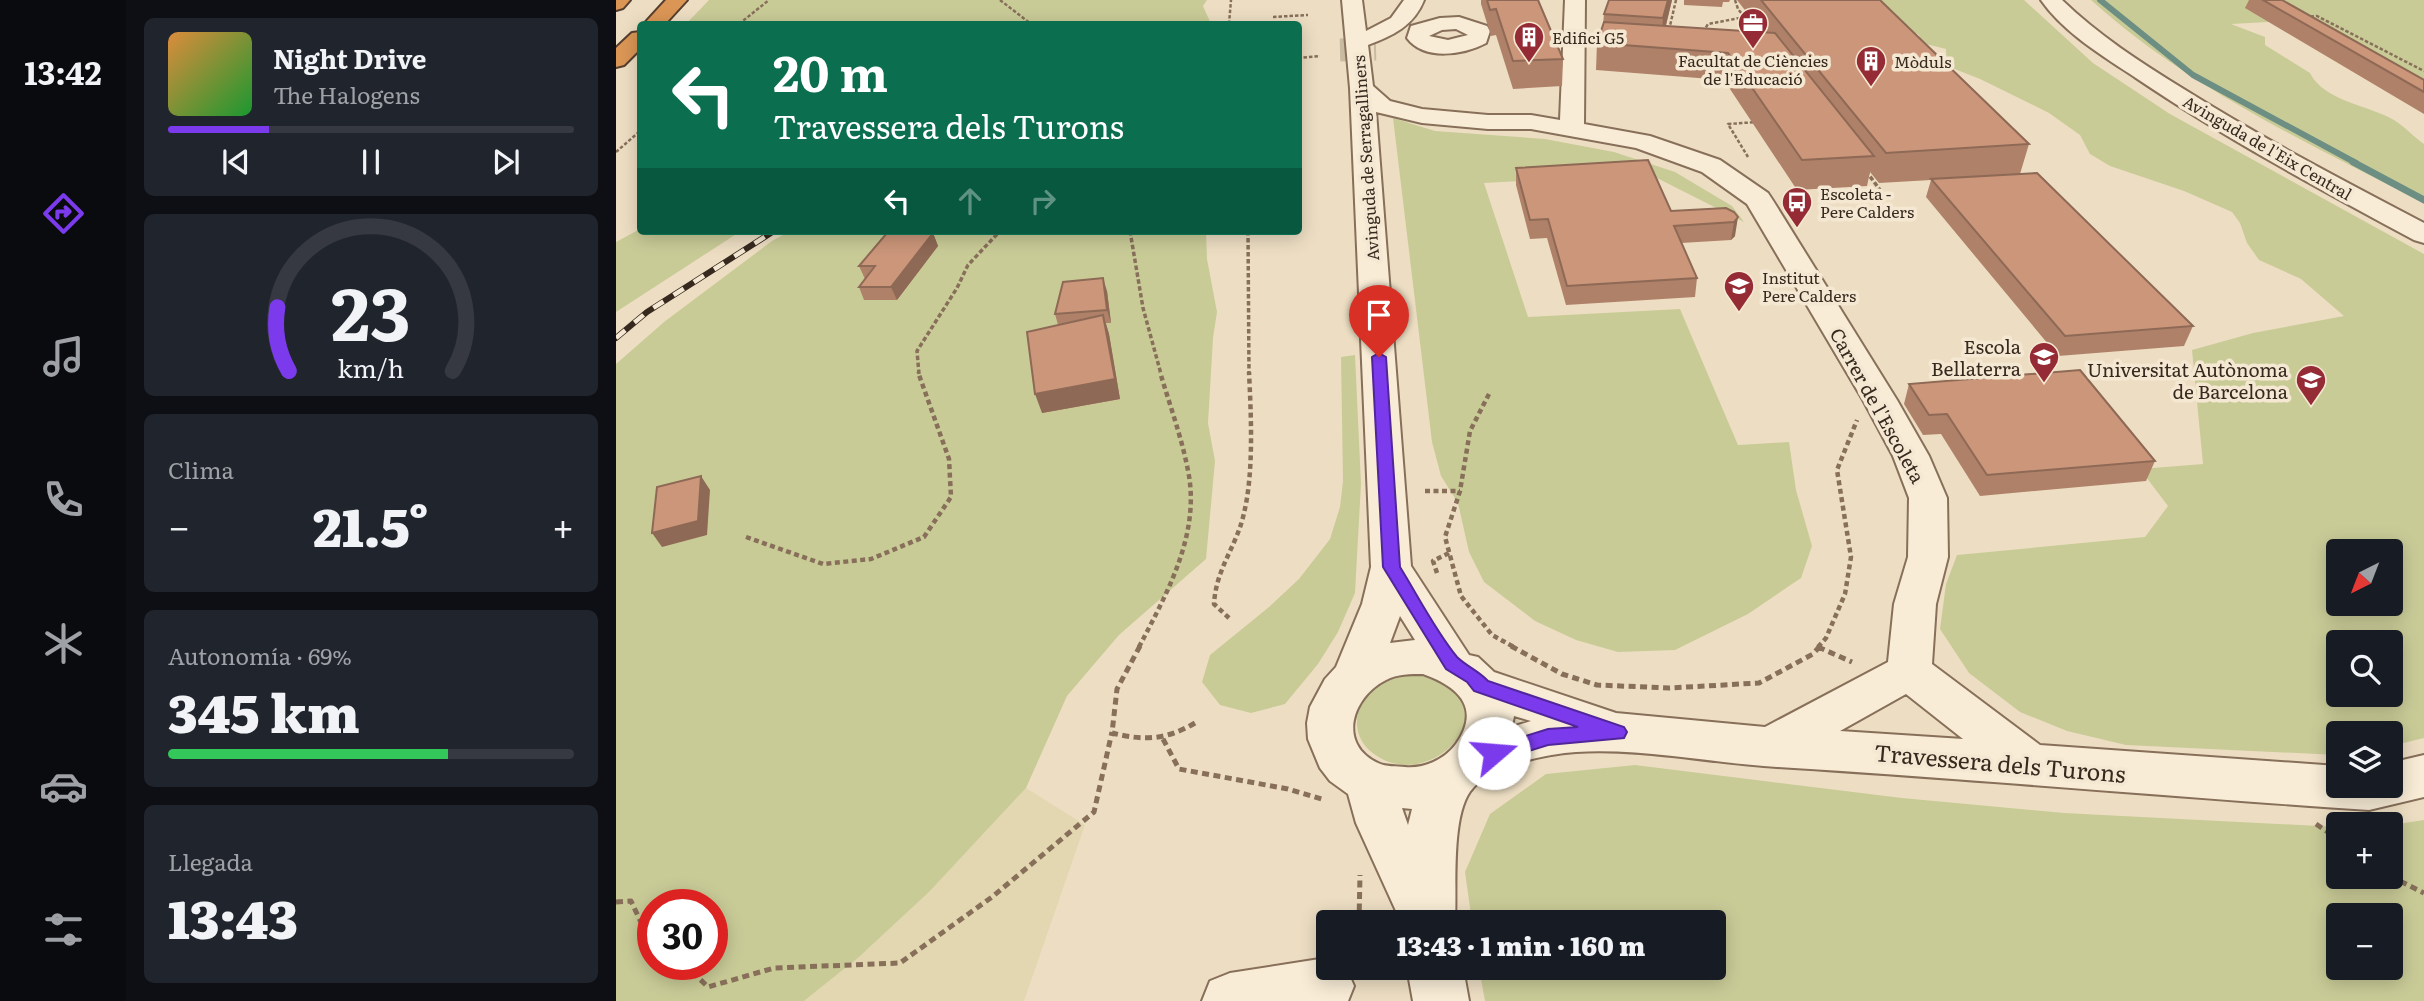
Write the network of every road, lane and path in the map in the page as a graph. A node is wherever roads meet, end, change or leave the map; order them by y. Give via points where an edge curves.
1 (621, 0) edge
2 (677, 0) edge
3 (769, 0) edge
4 (1000, 0) edge
5 (1231, 0) edge
6 (1352, 0) edge
7 (1414, 0) edge
8 (1575, 0) edge
9 (1676, 0) edge
10 (1735, 0) edge
11 (2051, 0) edge
12 (2071, 0) edge
13 (616, 4) edge
14 (1308, 15) dead end
15 (1273, 17) dead end
16 (1745, 17) junction
17 (2303, 17) edge
18 (657, 21) edge
19 (743, 21) edge
20 (1027, 21) edge
21 (1229, 21) edge
22 (1666, 38) edge
23 (1762, 38) edge
24 (1698, 40) edge
25 (637, 41) edge
26 (1421, 41) junction
27 (1366, 46) junction
28 (1320, 56) dead end
29 (1302, 58) edge
30 (616, 60) edge
31 (2424, 71) edge
32 (1362, 88) junction
33 (1761, 122) edge
34 (1572, 123) dead end
35 (1728, 124) dead end
36 (637, 134) edge
37 (616, 152) edge
38 (1864, 169) edge
39 (1880, 190) dead end
40 (2424, 218) edge
41 (2424, 234) edge
42 (996, 235) edge
43 (1131, 235) edge
44 (1248, 235) edge
45 (1489, 394) dead end
46 (1858, 416) dead end
47 (1425, 491) dead end
48 (1460, 491) junction
49 (747, 537) dead end
50 (1449, 553) junction
51 (1433, 561) dead end
52 (1391, 567) junction
53 (1228, 618) dead end
54 (1818, 647) junction
55 (1863, 668) dead end
56 (1909, 671) junction
57 (1467, 675) junction
58 (1355, 677) junction
59 (1195, 723) dead end
60 (1112, 731) junction
61 (1617, 732) junction
62 (1163, 738) junction
63 (1770, 747) junction
64 (2027, 762) junction
65 (1463, 768) junction
66 (2424, 776) edge
67 (2403, 781) edge
68 (2326, 786) edge
69 (1352, 795) junction
70 (2403, 882) edge
71 (2424, 893) edge
72 (616, 902) edge
73 (1419, 910) edge
74 (1431, 910) edge
75 (637, 914) edge
76 (701, 980) edge
77 (1437, 980) edge
78 (1326, 986) dead end
79 (1230, 1001) edge
80 (1440, 1001) edge

1 - 13 highway
2 - 18 highway
3 - 19 path
4 - 20 path
5 - 21 path
6 - 27 street, Avinguda de Serragalliners
7 - 27 street via 1412,9
8 - 34 street via 1563,43
9 - 22 path
10 - 16 path
11 - 41 street, Avinguda de l'Eix Central via 2118,56 2218,123
12 - 40 street, Avinguda de l'Eix Central via 2136,53 2236,118
14 - 15 path
16 - 23 path
16 - 24 path via 1708,24
17 - 31 path via 2317,16
25 - 30 highway
26 - 26 street, Avinguda de Serragalliners via 1446,46 1488,40 1448,11 1419,31
26 - 27 street, Avinguda de Serragalliners
27 - 32 street, Avinguda de Serragalliners
28 - 29 path
32 - 52 street, Avinguda de Serragalliners
32 - 56 street, Carrer de l'Escoleta via 1382,106 1422,116 1531,122 1641,141 1711,166 1758,198 1880,400 1928,498 1928,557 1915,604
33 - 35 path
36 - 37 path
38 - 39 path
42 - 49 path via 968,265 917,351 919,380 949,459 951,497 924,537 872,559 823,564
43 - 60 path via 1143,308 1189,477 1189,524 1173,582 1117,689
44 - 53 path via 1245,310 1251,433 1244,514 1214,584 1214,604
45 - 48 path via 1470,431
46 - 54 path via 1837,470 1851,557 1846,594
47 - 48 path
48 - 50 path via 1445,537
50 - 51 path
50 - 54 path via 1461,596 1492,635 1562,674 1597,685 1669,688 1759,682
52 - 57 street, Avinguda de Serragalliners
52 - 58 street, Avinguda de Serragalliners via 1383,604
54 - 55 path
56 - 63 street
56 - 64 street
57 - 58 street via 1424,657 1402,657
57 - 61 street, Travessera dels Turons
57 - 65 street via 1490,703 1492,722 1484,748
58 - 69 street via 1335,700 1329,722 1338,758 1352,772
59 - 62 path
60 - 62 path via 1144,742
60 - 76 path via 1094,812 992,897 901,963 774,968 708,987
61 - 63 street, Travessera dels Turons
61 - 65 street, Travessera dels Turons via 1548,737
62 - 69 path via 1180,769 1325,800
63 - 64 street, Travessera dels Turons
64 - 68 street, Travessera dels Turons
65 - 69 street via 1417,788
65 - 74 street via 1434,817
66 - 67 street
69 - 73 street via 1381,823
70 - 71 path
72 - 75 path via 631,901
77 - 80 street
78 - 79 street

